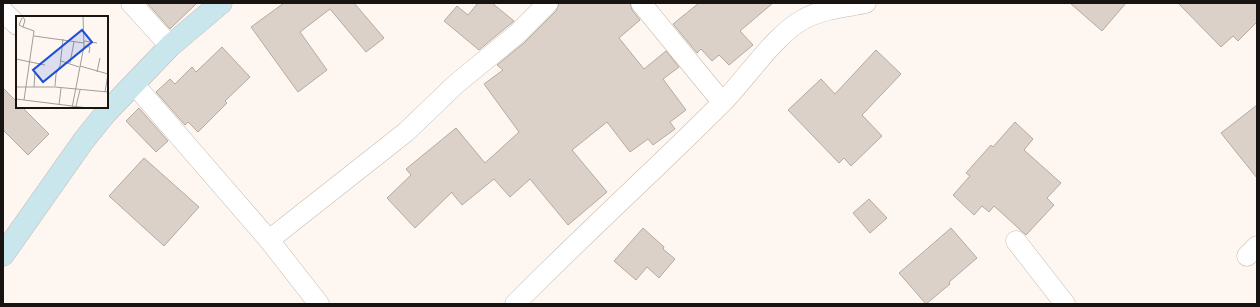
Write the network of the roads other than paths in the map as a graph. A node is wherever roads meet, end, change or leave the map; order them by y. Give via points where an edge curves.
1 (131, 3) edge
2 (221, 3) edge
3 (548, 3) edge
4 (641, 3) edge
5 (866, 3) edge
6 (3, 11) edge
7 (16, 24) edge
8 (170, 46) junction
9 (134, 84) junction
10 (722, 102) junction
11 (108, 104) edge
12 (101, 110) edge
13 (269, 240) junction
14 (1016, 241) dead end
15 (3, 255) edge
16 (319, 304) edge
17 (515, 304) edge
18 (1065, 304) edge

1 - 8 street
2 - 8 street
3 - 13 street via 517,34 456,84 406,132
4 - 10 street
5 - 10 street via 822,12 805,19 786,32
6 - 7 street
8 - 9 street
9 - 11 street
9 - 13 street
10 - 17 street
12 - 15 street via 84,140
13 - 16 street
14 - 18 street

